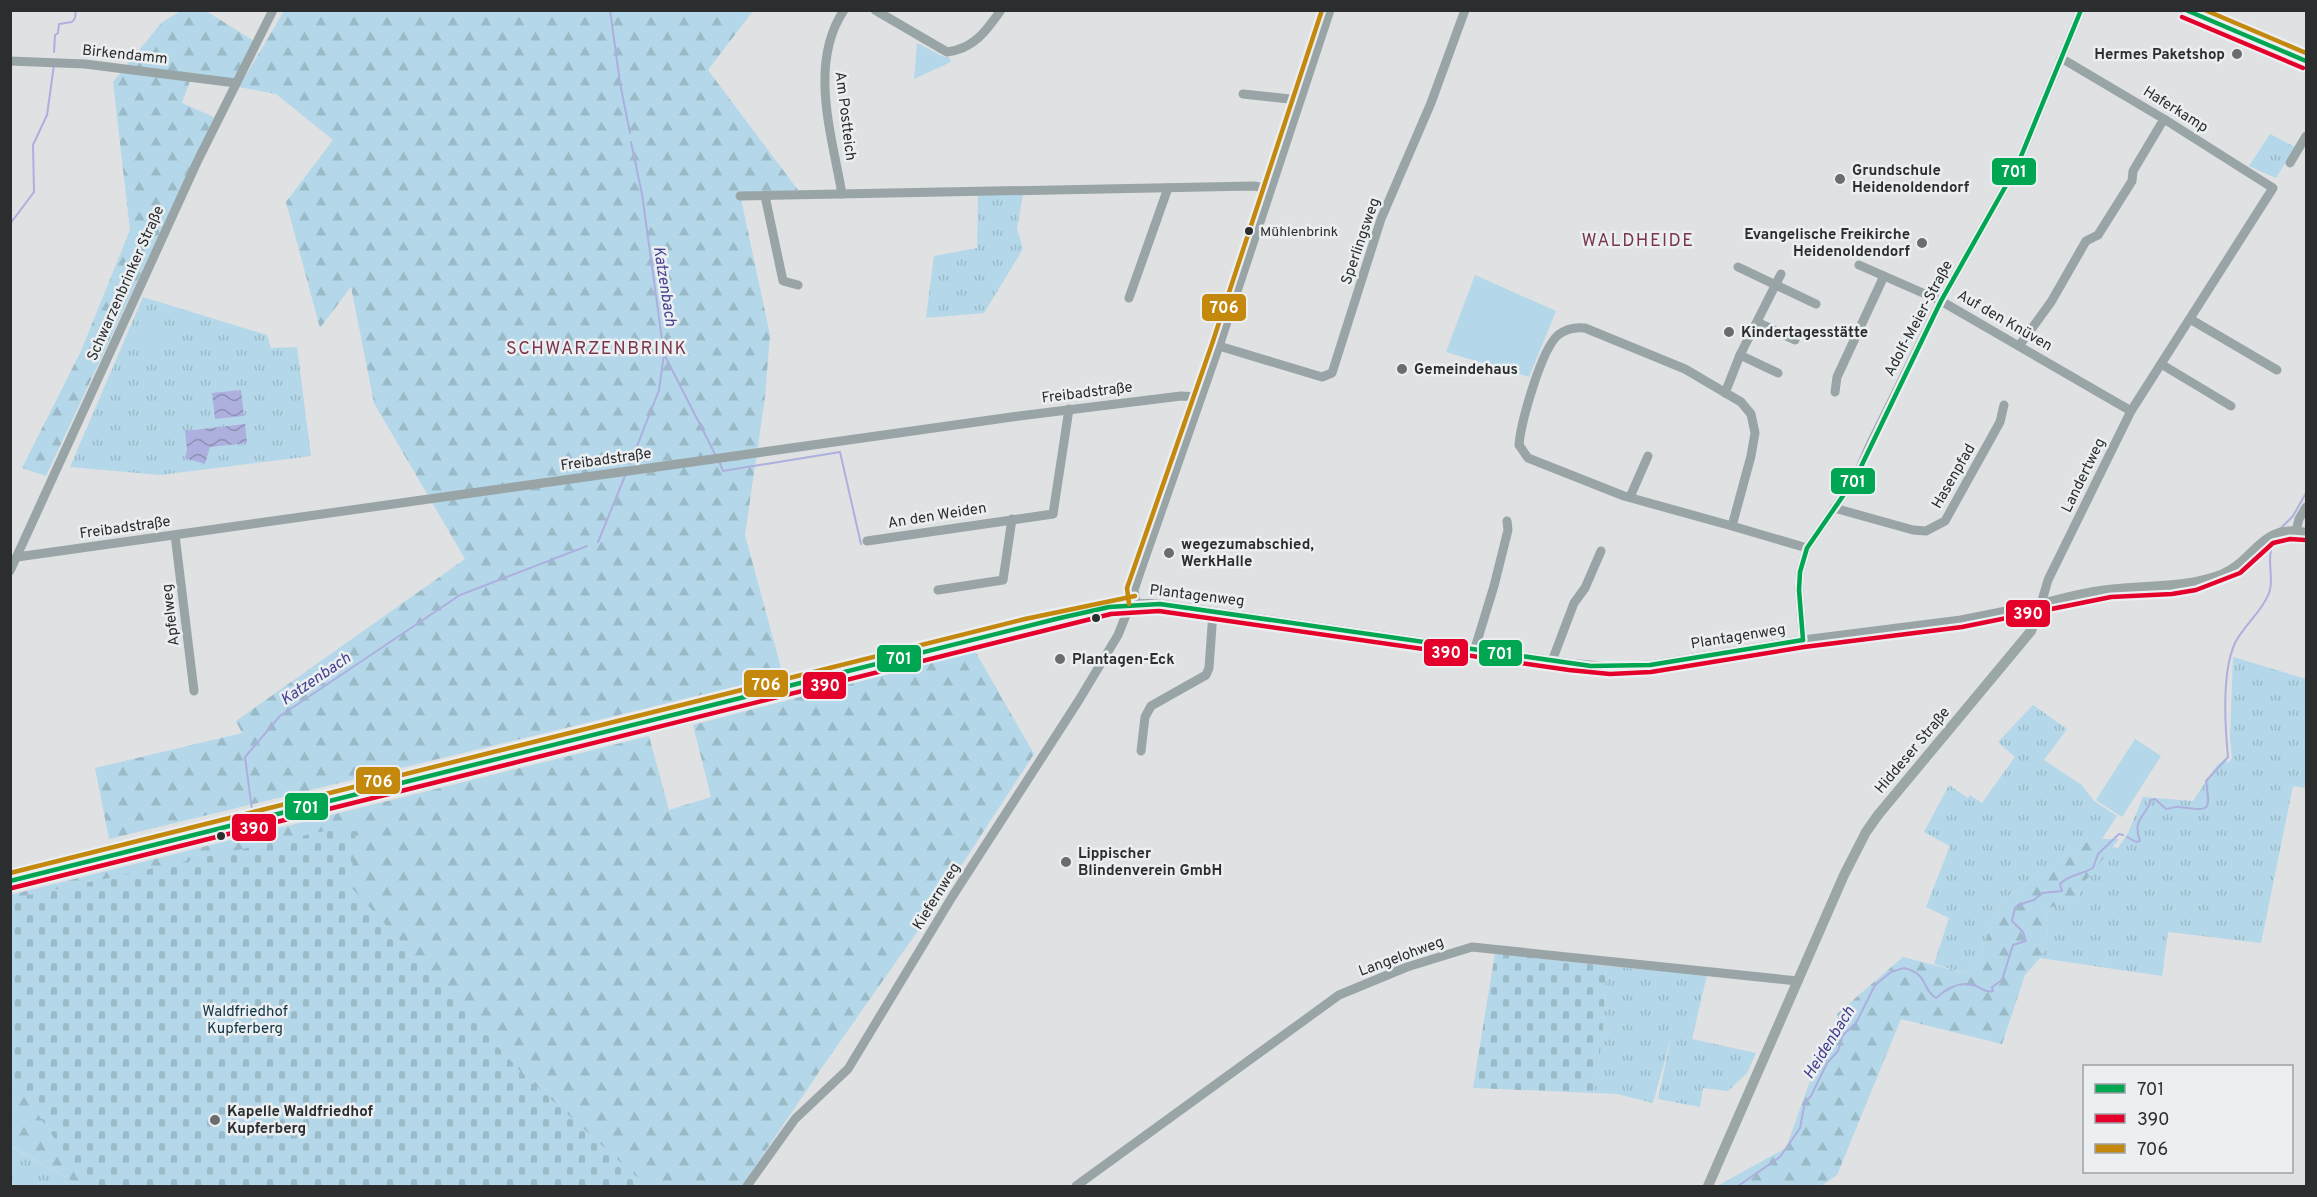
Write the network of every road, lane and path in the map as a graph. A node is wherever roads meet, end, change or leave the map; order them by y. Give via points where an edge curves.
1 (273, 10) edge
2 (844, 10) edge
3 (875, 10) edge
4 (1001, 10) edge
5 (1329, 10) edge
6 (1465, 10) edge
7 (2081, 10) edge
8 (2184, 10) edge
9 (2061, 58) junction
10 (10, 61) edge
11 (2307, 61) edge
12 (236, 83) junction
13 (1243, 94) dead end
14 (1299, 100) junction
15 (2164, 119) junction
16 (2307, 136) edge
17 (2290, 163) dead end
18 (1168, 188) junction
19 (1270, 189) junction
20 (2273, 189) joint
21 (842, 194) junction
22 (740, 196) dead end
23 (765, 196) junction
24 (1858, 265) dead end
25 (1737, 267) dead end
26 (1781, 274) dead end
27 (1884, 276) junction
28 (798, 285) dead end
29 (1775, 285) junction
30 (1129, 298) dead end
31 (1941, 301) junction
32 (1816, 304) dead end
33 (2190, 319) junction
34 (1756, 322) junction
35 (1795, 340) dead end
36 (1219, 345) junction
37 (2019, 346) junction
38 (1740, 355) junction
39 (2161, 364) junction
40 (2277, 370) dead end
41 (1778, 373) dead end
42 (1835, 392) dead end
43 (1725, 393) junction
44 (1199, 397) junction
45 (2004, 405) dead end
46 (2231, 406) dead end
47 (1069, 409) junction
48 (2131, 411) junction
49 (1648, 456) dead end
50 (1630, 497) junction
51 (2307, 507) edge
52 (1834, 508) junction
53 (1012, 519) junction
54 (1507, 521) dead end
55 (1731, 526) junction
56 (2301, 532) edge
57 (175, 535) junction
58 (867, 541) dead end
59 (1807, 548) junction
60 (1601, 550) dead end
61 (17, 557) junction
62 (10, 571) edge
63 (938, 590) dead end
64 (1136, 603) junction
65 (2041, 604) junction
66 (1124, 605) junction
67 (1213, 612) junction
68 (1803, 640) junction
69 (1475, 648) junction
70 (1552, 661) junction
71 (194, 691) dead end
72 (1141, 751) dead end
73 (10, 881) edge
74 (1798, 981) junction
75 (747, 1186) edge
76 (1076, 1186) edge
77 (1708, 1186) edge

1 - 12 street, Schwarzenbrinker Straße
2 - 21 street, Am Postteich via 829,40 824,83
3 - 4 street via 947,52 969,46
5 - 14 street
6 - 36 street, Sperlingsweg via 1440,81 1381,219 1332,373 1322,377
7 - 9 street, Adolf-Meier-Straße
8 - 11 main road
9 - 15 street, Haferkamp
9 - 31 street, Adolf-Meier-Straße via 2017,166
10 - 12 street, Birkendamm via 85,64
12 - 61 street, Schwarzenbrinker Straße
13 - 14 street
14 - 19 street
15 - 20 street, Haferkamp
15 - 37 street via 2098,235 2086,241 2051,302
16 - 17 street
18 - 19 street
18 - 21 street
18 - 30 street
19 - 36 street
20 - 33 street, Landertweg
21 - 23 street
22 - 23 street
23 - 28 street via 783,282
24 - 27 street, Auf den Knüven
25 - 29 street
26 - 29 street
27 - 31 street, Auf den Knüven
27 - 42 street via 1837,377
29 - 32 street
29 - 34 street
31 - 37 street, Auf den Knüven
31 - 52 street, Adolf-Meier-Straße via 1856,477
33 - 39 street, Landertweg
33 - 40 street
34 - 35 street
34 - 38 street
36 - 44 street
37 - 48 street, Auf den Knüven
38 - 41 street
38 - 43 street
39 - 46 street
39 - 48 street, Landertweg
43 - 50 street via 1685,369 1585,328 1575,327 1558,335 1536,382 1519,445 1528,459
43 - 55 street via 1741,402 1751,414 1755,434
44 - 47 street, Freibadstraße
44 - 64 street via 1134,590
45 - 52 street, Hasenpfad via 2000,422 1945,521 1926,531 1913,530
47 - 53 street, An den Weiden via 1053,514
47 - 57 street, Freibadstraße
48 - 65 street, Landertweg via 2048,580
49 - 50 street
50 - 55 street
51 - 56 street via 2299,519
52 - 59 street, Adolf-Meier-Straße
53 - 58 street, An den Weiden
53 - 63 street via 1003,580
54 - 69 street via 1497,575
55 - 59 street
56 - 65 main road via 2277,534 2236,567 2205,580 2172,587 2110,590
57 - 61 street, Freibadstraße
57 - 71 street, Apfelweg
59 - 68 street, Adolf-Meier-Straße via 1799,592
60 - 70 street via 1574,603
61 - 62 street, Schwarzenbrinker Straße
64 - 66 street, Plantagenweg
64 - 67 street, Plantagenweg
65 - 68 street, Plantagenweg via 1961,620
65 - 74 main road, Hiddeser Straße via 2031,631 1866,832
66 - 73 street, Plantagenweg via 1006,631
66 - 75 street, Kiefernweg via 1126,615 1118,634 1079,700 952,897 848,1069 795,1119
67 - 69 street, Plantagenweg
67 - 72 street via 1206,675 1151,706 1145,717
68 - 70 street, Plantagenweg via 1650,665 1591,666
69 - 70 street, Plantagenweg
74 - 76 street, Langelohweg via 1472,947 1407,967 1339,995
74 - 77 main road, Hiddeser Straße

